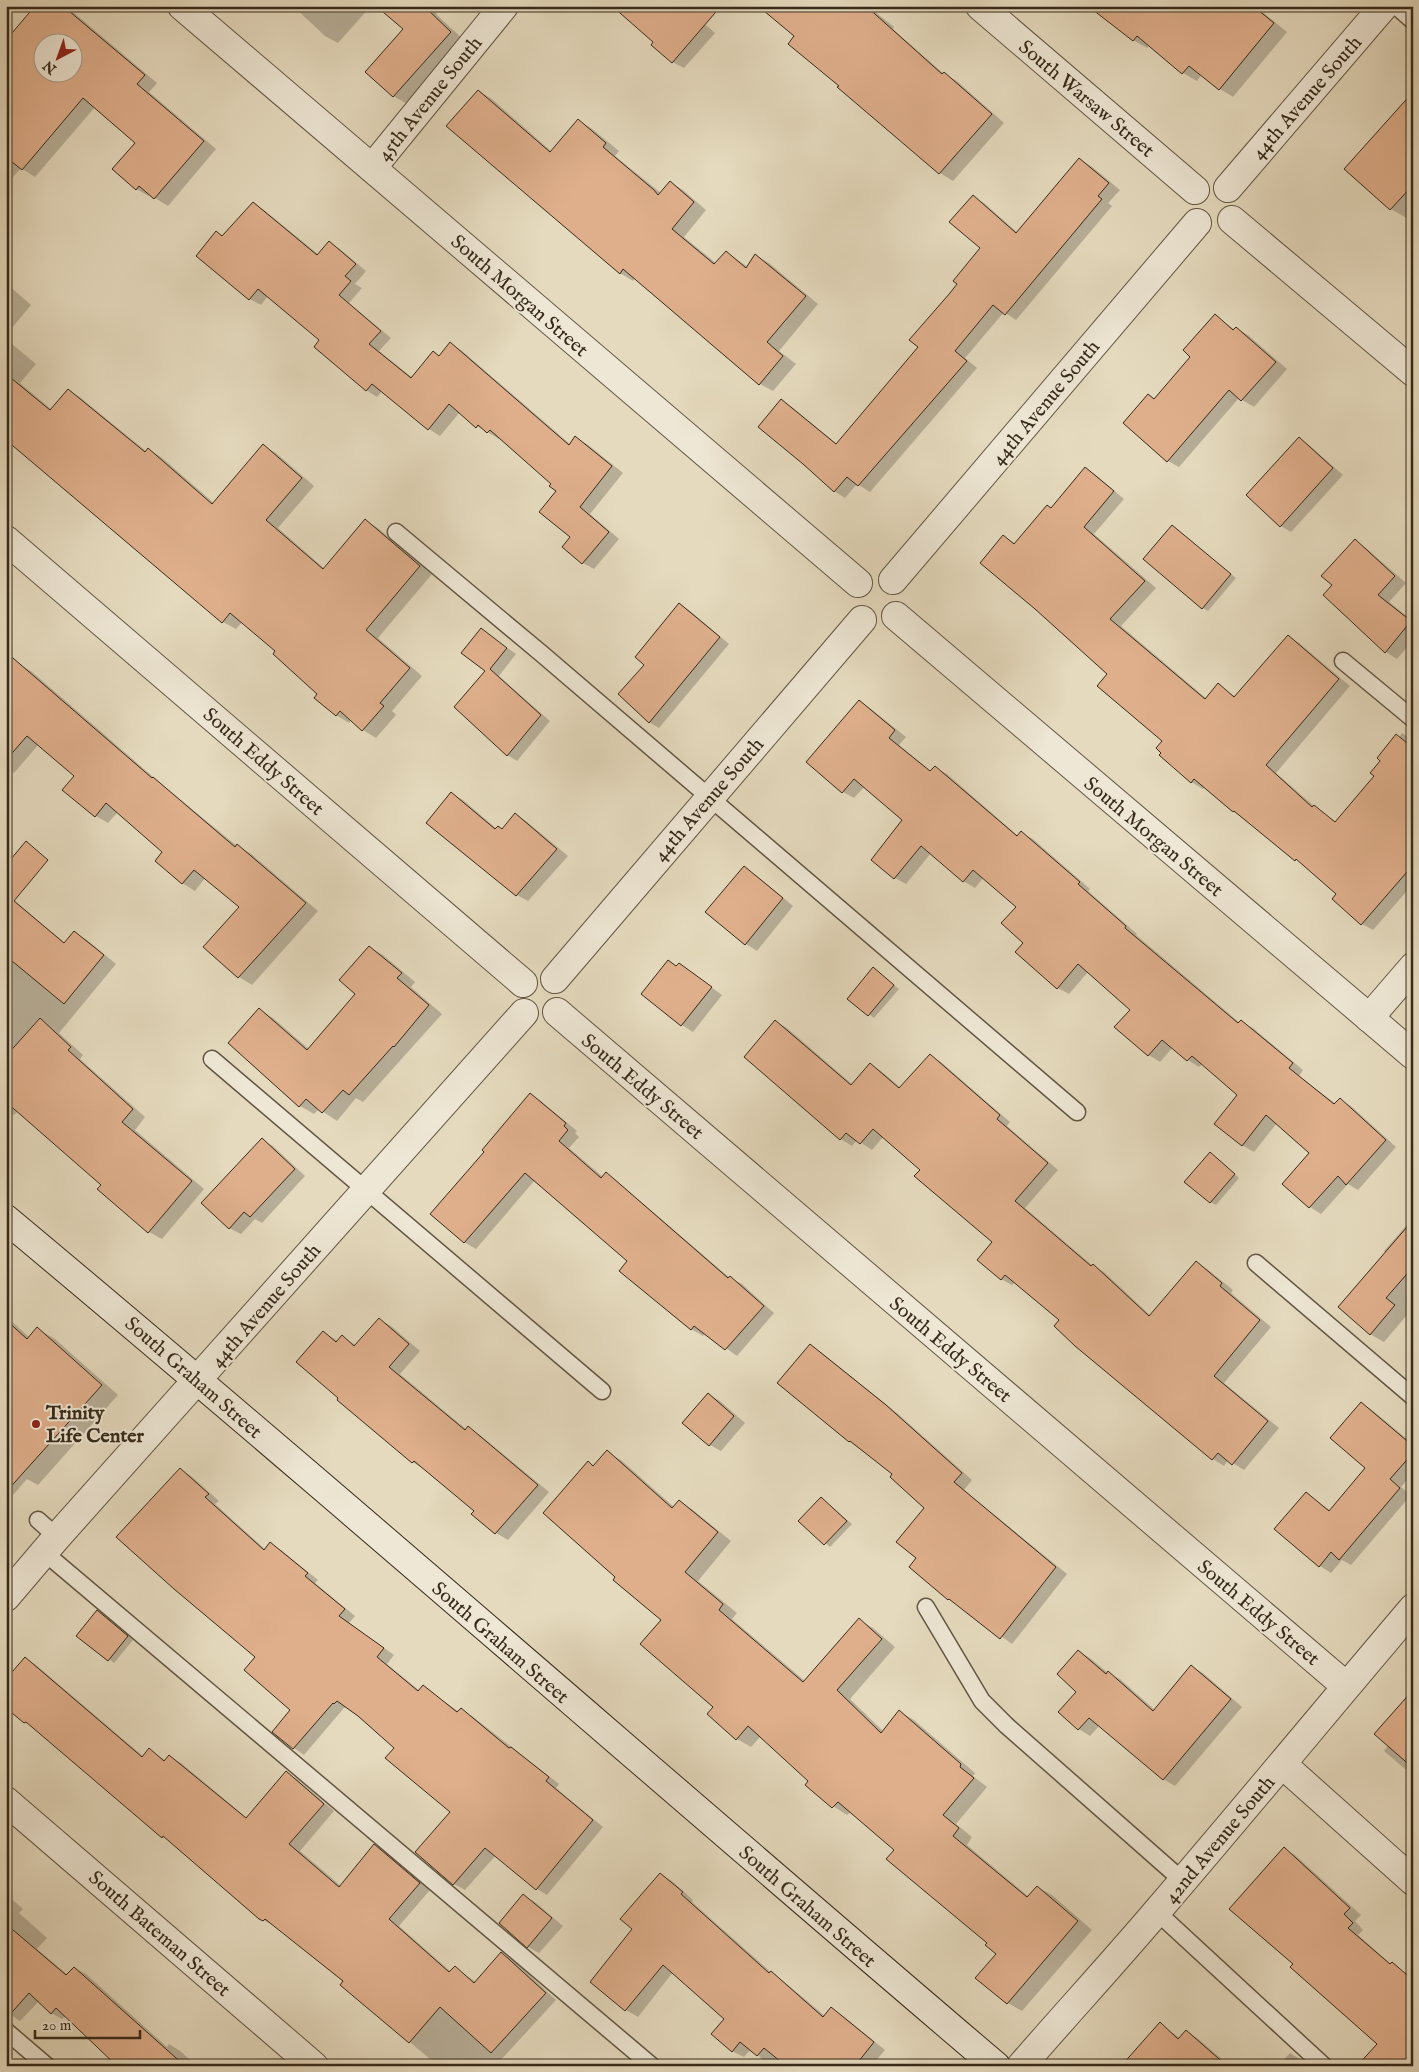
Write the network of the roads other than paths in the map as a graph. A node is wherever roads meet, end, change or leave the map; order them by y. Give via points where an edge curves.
1 (182, 6) edge
2 (504, 6) edge
3 (980, 6) edge
4 (1384, 6) edge
5 (1396, 6) edge
6 (1413, 21) edge
7 (372, 168) junction
8 (1228, 188) junction
9 (1195, 190) junction
10 (1232, 220) junction
11 (1197, 223) junction
12 (1413, 372) edge
13 (396, 532) dead end
14 (7, 541) edge
15 (893, 580) junction
16 (858, 584) junction
17 (896, 616) junction
18 (862, 620) junction
19 (1343, 661) dead end
20 (1413, 719) edge
21 (709, 797) junction
22 (1413, 968) edge
23 (555, 979) junction
24 (523, 983) junction
25 (557, 1012) junction
26 (524, 1013) junction
27 (1369, 1018) junction
28 (1413, 1055) edge
29 (212, 1059) dead end
30 (1077, 1112) dead end
31 (367, 1189) junction
32 (6, 1218) edge
33 (1256, 1264) dead end
34 (199, 1380) junction
35 (602, 1391) dead end
36 (1413, 1397) edge
37 (47, 1537) junction
38 (6, 1597) edge
39 (926, 1607) dead end
40 (1412, 1611) edge
41 (1346, 1686) junction
42 (1282, 1764) junction
43 (6, 1801) edge
44 (1183, 1880) junction
45 (1413, 1881) edge
46 (1157, 1912) junction
47 (6, 2031) edge
48 (47, 2066) edge
49 (314, 2066) edge
50 (652, 2066) edge
51 (996, 2066) edge
52 (1021, 2066) edge
53 (1324, 2066) edge

1 - 7 street, South Morgan Street
2 - 7 street, 45th Avenue South
3 - 9 street, South Warsaw Street
4 - 8 street, 44th Avenue South
5 - 6 lane
7 - 16 street, South Morgan Street
8 - 9 street via 1218,182 1210,182
8 - 10 street via 1237,204
9 - 11 street via 1189,211
10 - 11 street via 1214,229
10 - 12 street
11 - 15 street, 44th Avenue South
13 - 21 lane
14 - 24 street, South Eddy Street
15 - 16 street via 875,574
15 - 17 street via 902,598 902,606
16 - 18 street via 852,605
17 - 18 street via 886,624 878,625
17 - 27 street, South Morgan Street
18 - 21 street, 44th Avenue South
19 - 20 lane
21 - 23 street, 44th Avenue South
21 - 30 lane
22 - 27 street
23 - 24 street via 539,974
23 - 25 street via 564,996
24 - 26 street via 518,1002
25 - 26 street via 542,1020
25 - 41 street, South Eddy Street
26 - 31 street, 44th Avenue South
27 - 28 street, South Morgan Street
29 - 31 lane
31 - 34 street, 44th Avenue South
31 - 35 lane
32 - 34 street, South Graham Street
33 - 36 lane
34 - 37 street, 44th Avenue South
34 - 51 street, South Graham Street
37 - 38 street, 44th Avenue South
37 - 50 lane
39 - 44 lane via 982,1701
40 - 41 street, 42nd Avenue South
41 - 42 street, 42nd Avenue South
42 - 44 street, 42nd Avenue South
42 - 45 street
43 - 49 street, South Bateman Street
44 - 46 street, 42nd Avenue South
46 - 52 street, 42nd Avenue South
46 - 53 lane
47 - 48 lane

